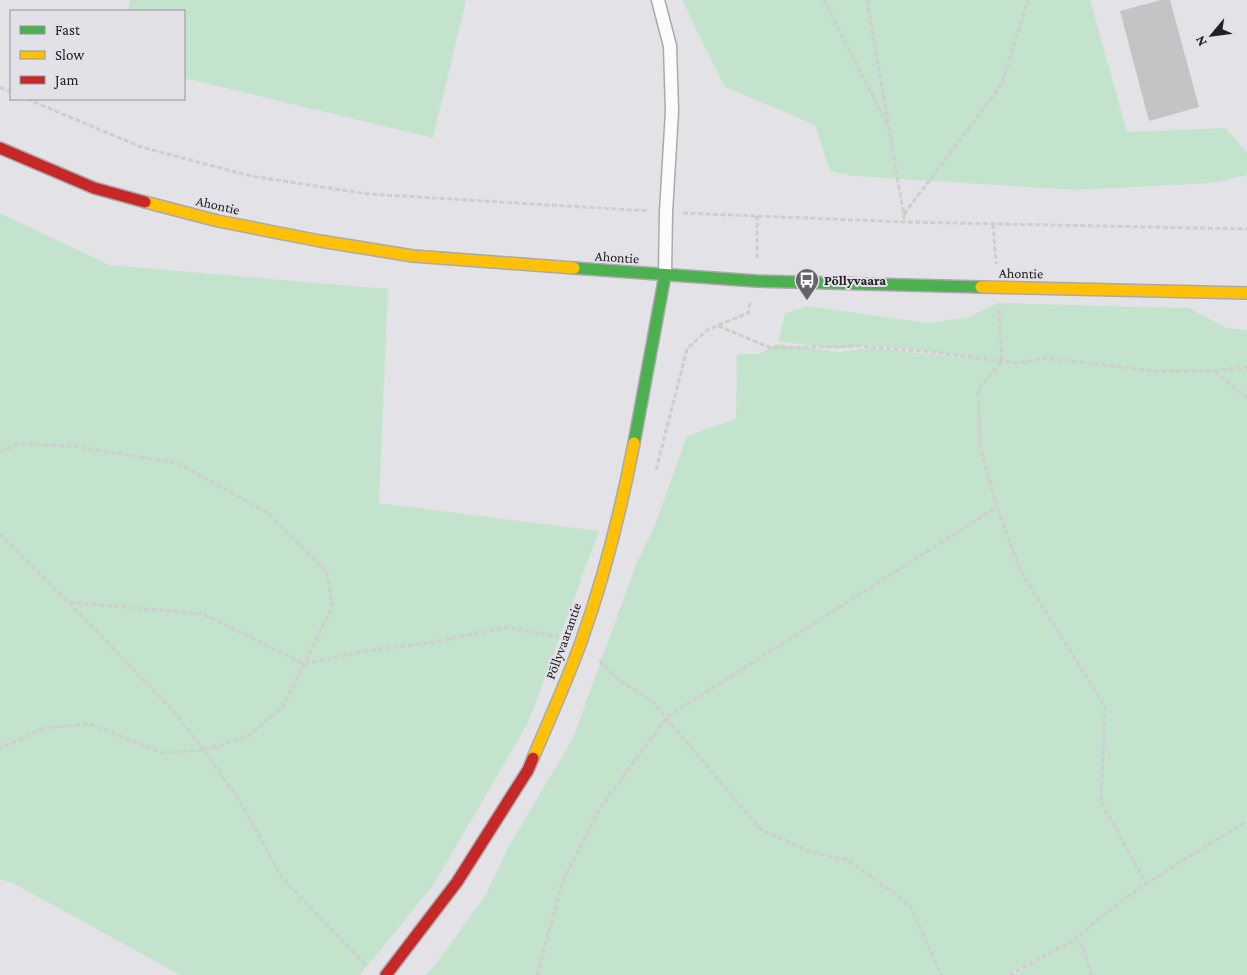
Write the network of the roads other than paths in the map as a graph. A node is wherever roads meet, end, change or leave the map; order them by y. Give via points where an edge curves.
1 (658, 0) edge
2 (0, 148) edge
3 (665, 275) junction
4 (1247, 293) edge
5 (386, 975) edge

1 - 3 lane via 670,46 672,111
2 - 3 street, Ahontie via 94,188 218,221 320,241 413,256
3 - 4 street, Ahontie via 756,281
3 - 5 street, Pöllyvaarantie via 626,485 581,642 528,770 457,882

